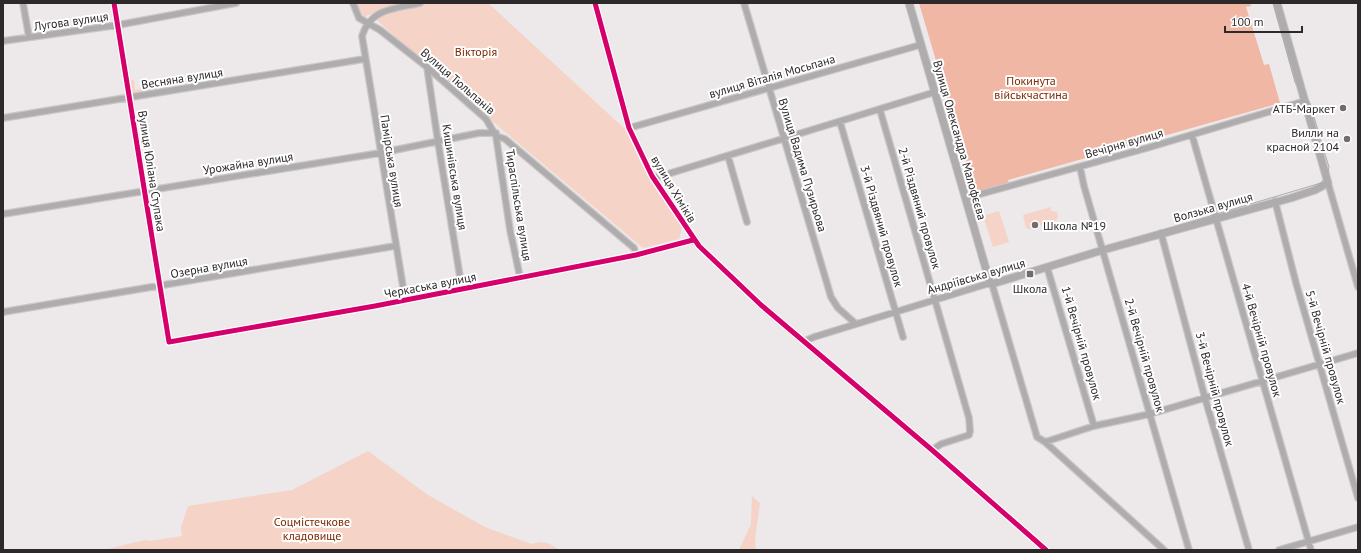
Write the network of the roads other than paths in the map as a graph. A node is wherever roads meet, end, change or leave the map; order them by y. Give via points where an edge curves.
1 (23, 3) edge
2 (114, 3) edge
3 (236, 3) edge
4 (353, 3) edge
5 (420, 3) edge
6 (596, 3) edge
7 (744, 3) edge
8 (909, 3) edge
9 (1277, 3) edge
10 (118, 25) junction
11 (366, 25) junction
12 (29, 37) junction
13 (3, 41) edge
14 (920, 45) junction
15 (364, 59) junction
16 (427, 67) junction
17 (768, 89) junction
18 (935, 92) junction
19 (130, 98) junction
20 (1305, 101) junction
21 (880, 110) junction
22 (3, 118) edge
23 (840, 122) junction
24 (629, 128) junction
25 (496, 134) junction
26 (1192, 135) junction
27 (784, 139) junction
28 (438, 142) junction
29 (380, 153) junction
30 (728, 156) junction
31 (1080, 167) junction
32 (652, 176) junction
33 (1328, 183) junction
34 (145, 192) junction
35 (966, 198) junction
36 (1274, 201) junction
37 (3, 214) edge
38 (1216, 219) junction
39 (747, 222) dead end
40 (1161, 233) junction
41 (693, 240) junction
42 (395, 246) junction
43 (1103, 250) junction
44 (636, 255) junction
45 (1047, 267) junction
46 (520, 277) junction
47 (991, 283) junction
48 (160, 286) junction
49 (1358, 287) edge
50 (462, 289) junction
51 (404, 299) junction
52 (935, 300) junction
53 (3, 312) edge
54 (895, 312) junction
55 (856, 324) junction
56 (903, 337) dead end
57 (804, 341) junction
58 (169, 342) joint
59 (1358, 353) edge
60 (1320, 365) junction
61 (1263, 381) junction
62 (1205, 398) junction
63 (1150, 414) junction
64 (1094, 426) junction
65 (1045, 442) junction
66 (932, 450) junction
67 (1358, 498) edge
68 (1358, 527) edge
69 (1309, 541) junction
70 (1046, 550) edge
71 (1164, 550) edge
72 (1189, 550) edge
73 (1249, 550) edge
74 (1279, 550) edge
75 (1311, 550) edge

1 - 12 street
2 - 10 street, Вулиця Юліана Ступака
3 - 10 street, Лугова вулиця
4 - 11 street, Вулиця Тюльпанів via 359,18
5 - 11 street via 377,14
6 - 24 street, вулиця Хіміків
7 - 17 street, Вулиця Вадима Пузирьова
8 - 14 street, Вулиця Олександра Малофєєва
9 - 20 street
10 - 12 street, Лугова вулиця
10 - 19 street, Вулиця Юліана Ступака
11 - 15 street, Памірська вулиця via 362,36
11 - 16 street, Вулиця Тюльпанів via 380,30
12 - 13 street, Лугова вулиця
14 - 17 street, вулиця Віталія Мосьпана
14 - 18 street, Вулиця Олександра Малофєєва
15 - 19 street, Весняна вулиця
15 - 29 street, Памірська вулиця
16 - 25 street, Вулиця Тюльпанів via 486,119
16 - 28 street, Кишинівська вулиця
17 - 24 street, вулиця Віталія Мосьпана
17 - 27 street, Вулиця Вадима Пузирьова
18 - 21 street
18 - 35 street, Вулиця Олександра Малофєєва
19 - 22 street, Весняна вулиця
19 - 34 street, Вулиця Юліана Ступака
20 - 26 street, Вечірня вулиця
20 - 33 street
21 - 23 street
21 - 52 street, 2-й Різдвяний провулок
23 - 27 street
23 - 54 street, 3-й Різдвяний провулок
24 - 32 street, вулиця Хіміків
25 - 28 street, Урожайна вулиця via 479,133
25 - 44 street, Вулиця Тюльпанів via 634,248
25 - 46 street, Тираспільська вулиця via 510,230
26 - 31 street, Вечірня вулиця
26 - 38 street, 4-й Вечірній провулок
27 - 30 street
27 - 55 street, Вулиця Вадима Пузирьова via 831,297 838,308
28 - 29 street, Урожайна вулиця
28 - 50 street, Кишинівська вулиця
29 - 34 street, Урожайна вулиця
29 - 42 street, Памірська вулиця
30 - 32 street
30 - 39 street
31 - 35 street, Вечірня вулиця
31 - 43 street, 2-й Вечірній провулок
32 - 41 street, вулиця Хіміків
33 - 36 street, Волзька вулиця via 1315,190
33 - 49 street
34 - 37 street, Урожайна вулиця
34 - 48 street, Вулиця Юліана Ступака
35 - 47 street, Вулиця Олександра Малофєєва
36 - 38 street, Волзька вулиця
36 - 60 street, 5-й Вечірній провулок
38 - 40 street, Волзька вулиця
38 - 61 street, 4-й Вечірній провулок
40 - 43 street, Волзька вулиця
40 - 62 street, 3-й Вечірній провулок
41 - 44 street, Черкаська вулиця
41 - 57 street, вулиця Хіміків via 732,279
42 - 48 street, Озерна вулиця
42 - 51 street, Памірська вулиця
43 - 45 street, Андріївська вулиця
43 - 63 street, 2-й Вечірній провулок
44 - 46 street, Черкаська вулиця
45 - 47 street, Андріївська вулиця
45 - 64 street, 1-й Вечірній провулок
46 - 50 street, Черкаська вулиця
47 - 52 street, Андріївська вулиця
47 - 65 street, Вулиця Олександра Малофєєва via 1037,438
48 - 53 street, Озерна вулиця
48 - 58 street, Вулиця Юліана Ступака
50 - 51 street, Черкаська вулиця
51 - 58 street, Черкаська вулиця
52 - 54 street, Андріївська вулиця
52 - 66 street, 2-й Різдвяний провулок via 969,418 970,431 964,438 941,444
54 - 55 street, Андріївська вулиця
54 - 56 street, 3-й Різдвяний провулок
55 - 57 street, Андріївська вулиця
57 - 66 street, вулиця Хіміків
59 - 60 street
60 - 61 street
60 - 67 street, 5-й Вечірній провулок
61 - 62 street
61 - 69 street, 4-й Вечірній провулок
62 - 63 street
62 - 73 street, 3-й Вечірній провулок
63 - 64 street
63 - 72 street, 2-й Вечірній провулок
64 - 65 street
65 - 71 street, Вулиця Олександра Малофєєва
66 - 70 street, вулиця Хіміків
68 - 69 street
69 - 74 street
69 - 75 street, 4-й Вечірній провулок

